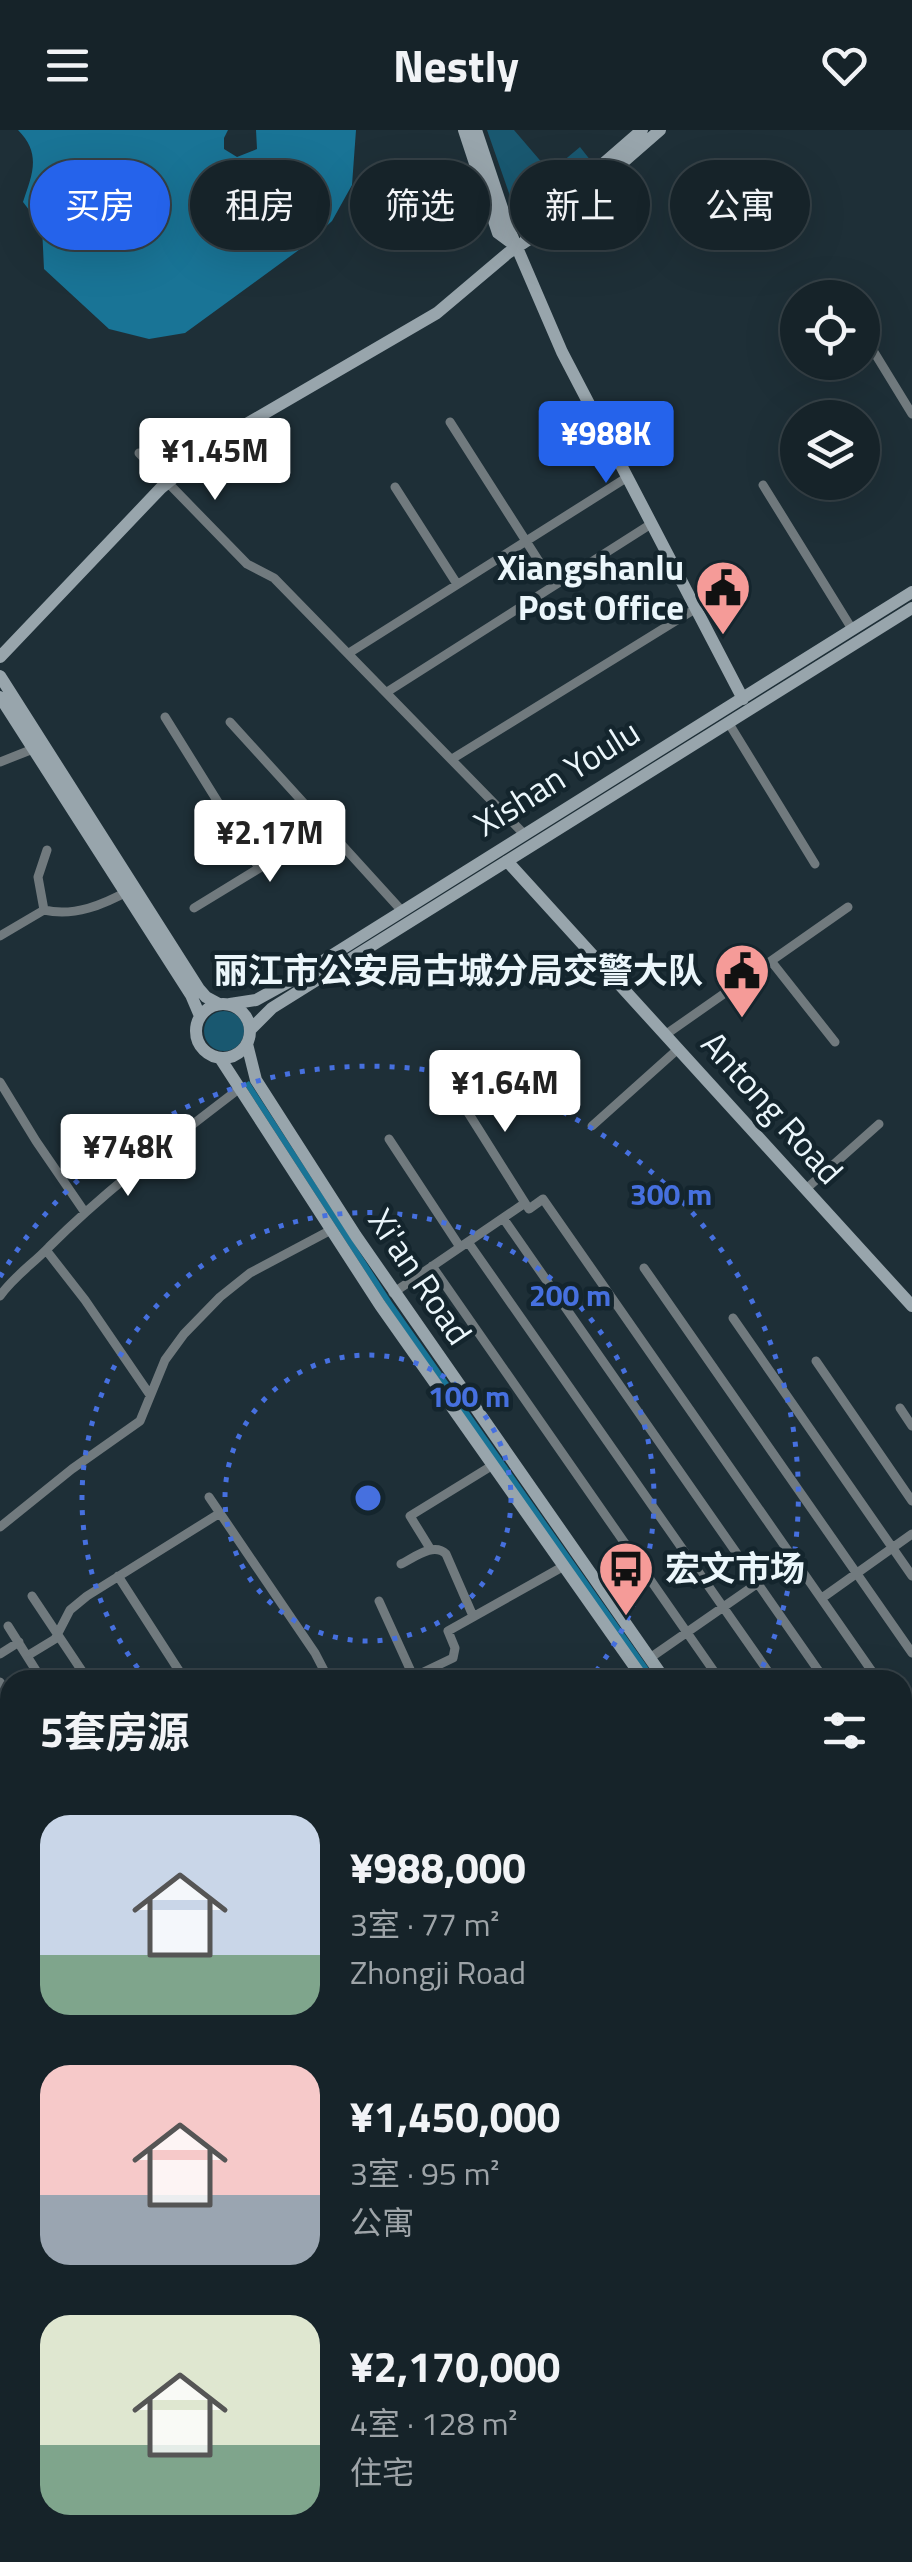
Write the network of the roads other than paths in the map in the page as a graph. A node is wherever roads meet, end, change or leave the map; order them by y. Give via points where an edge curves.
1 (464, 130) edge
2 (476, 130) edge
3 (642, 130) edge
4 (660, 130) edge
5 (607, 160) edge
6 (626, 160) edge
7 (510, 231) edge
8 (510, 241) edge
9 (515, 250) edge
10 (520, 250) edge
11 (880, 362) edge
12 (912, 414) edge
13 (450, 422) dead end
14 (139, 452) dead end
15 (626, 478) junction
16 (168, 482) junction
17 (764, 485) dead end
18 (395, 487) dead end
19 (651, 524) junction
20 (525, 540) junction
21 (457, 584) junction
22 (554, 584) junction
23 (912, 592) edge
24 (912, 608) edge
25 (695, 609) junction
26 (852, 629) junction
27 (348, 653) junction
28 (0, 657) edge
29 (0, 676) edge
30 (388, 692) junction
31 (0, 697) edge
32 (743, 700) junction
33 (164, 716) dead end
34 (230, 722) dead end
35 (728, 722) junction
36 (33, 749) junction
37 (452, 760) junction
38 (0, 762) edge
39 (325, 828) junction
40 (524, 834) junction
41 (47, 850) dead end
42 (507, 861) junction
43 (815, 864) dead end
44 (260, 868) junction
45 (130, 890) junction
46 (848, 907) dead end
47 (194, 908) dead end
48 (44, 910) junction
49 (402, 911) junction
50 (0, 936) edge
51 (771, 961) junction
52 (224, 1004) junction
53 (200, 1016) junction
54 (665, 1034) junction
55 (249, 1037) junction
56 (835, 1042) dead end
57 (678, 1048) junction
58 (220, 1058) junction
59 (0, 1082) edge
60 (452, 1087) dead end
61 (240, 1088) junction
62 (879, 1124) dead end
63 (592, 1126) dead end
64 (389, 1139) dead end
65 (806, 1189) junction
66 (525, 1203) junction
67 (84, 1211) junction
68 (504, 1218) junction
69 (331, 1230) junction
70 (464, 1244) junction
71 (46, 1250) junction
72 (432, 1266) junction
73 (644, 1268) dead end
74 (393, 1293) junction
75 (0, 1296) edge
76 (912, 1306) edge
77 (733, 1318) dead end
78 (816, 1362) dead end
79 (150, 1396) junction
80 (900, 1408) dead end
81 (912, 1426) edge
82 (493, 1466) junction
83 (210, 1497) dead end
84 (912, 1501) edge
85 (220, 1513) junction
86 (0, 1527) edge
87 (912, 1534) edge
88 (892, 1548) junction
89 (431, 1550) junction
90 (794, 1558) junction
91 (401, 1564) dead end
92 (564, 1566) junction
93 (857, 1573) junction
94 (118, 1576) junction
95 (912, 1576) edge
96 (758, 1583) junction
97 (32, 1596) dead end
98 (822, 1598) junction
99 (379, 1601) dead end
100 (723, 1607) junction
101 (474, 1616) junction
102 (8, 1626) dead end
103 (687, 1632) junction
104 (58, 1635) junction
105 (19, 1642) junction
106 (912, 1652) edge
107 (0, 1654) edge
108 (27, 1656) junction
109 (650, 1658) junction
110 (36, 1670) edge
111 (81, 1670) edge
112 (179, 1670) edge
113 (324, 1670) edge
114 (407, 1670) edge
115 (429, 1670) edge
116 (637, 1670) edge
117 (659, 1670) edge
118 (713, 1670) edge
119 (767, 1670) edge
120 (818, 1670) edge
121 (871, 1670) edge

1 - 8 street via 498,232
2 - 7 street
3 - 5 street
4 - 6 street
9 - 16 street via 436,312 243,426
10 - 15 street
11 - 12 street
13 - 20 street
14 - 16 street
15 - 19 street
15 - 20 street
16 - 27 street via 247,564 274,578
16 - 28 street
17 - 26 street
18 - 21 street
19 - 22 street
19 - 25 street
20 - 21 street
20 - 22 street
21 - 27 street
22 - 30 street
23 - 26 street, Xishan Youlu
24 - 35 street, Xishan Youlu
25 - 32 street
25 - 37 street
26 - 32 street, Xishan Youlu
27 - 30 street
29 - 45 street
30 - 37 street
31 - 36 street
32 - 40 street, Xishan Youlu
33 - 44 street
34 - 39 street
35 - 42 street, Xishan Youlu
35 - 43 street
36 - 38 street
36 - 45 street
37 - 40 street
39 - 44 street
39 - 49 street
40 - 49 street, Xishan Youlu
41 - 48 street via 38,876
42 - 54 street, Antong Road
42 - 55 street, Xishan Youlu via 272,1008
44 - 47 street
45 - 48 street via 80,912
45 - 52 street via 202,993
45 - 53 street
46 - 51 street
48 - 50 street
49 - 52 street, Xishan Youlu via 268,994
51 - 54 street
51 - 56 street
52 - 53 street
52 - 55 street via 244,1014
53 - 58 street via 199,1044
54 - 57 street, Antong Road
55 - 58 street via 238,1054
55 - 74 street, Xi'an Road via 256,1080
57 - 63 street
57 - 65 street, Antong Road
58 - 61 street, Xi'an Road
59 - 67 street
60 - 66 street
61 - 67 street
61 - 69 street, Xi'an Road
62 - 65 street
64 - 70 street
65 - 76 street, Antong Road
66 - 68 street
66 - 90 street via 529,1209 543,1199
67 - 71 street
68 - 70 street
68 - 96 street
69 - 79 street via 250,1273 220,1297 173,1349
69 - 82 street, Xi'an Road
70 - 72 street
70 - 100 street
71 - 75 street
71 - 79 street
72 - 74 street
72 - 103 street
73 - 93 street
74 - 109 street, Xi'an Road
77 - 88 street
78 - 84 street
79 - 86 street via 140,1421
80 - 81 street
82 - 89 street via 410,1516
82 - 92 street, Xi'an Road
83 - 85 street
85 - 94 street
85 - 113 street
87 - 88 street
88 - 93 street
88 - 95 street
89 - 91 street
89 - 101 street via 446,1554
90 - 96 street
90 - 98 street
92 - 101 street
92 - 116 street, Xi'an Road
93 - 98 street
93 - 106 street
94 - 104 street via 70,1610
94 - 112 street
96 - 100 street
96 - 120 street
97 - 104 street
98 - 121 street
99 - 114 street
100 - 103 street
100 - 119 street
101 - 115 street via 448,1631 452,1658
102 - 105 street
103 - 109 street
103 - 118 street
104 - 108 street
104 - 111 street
105 - 107 street
105 - 108 street
108 - 110 street
109 - 117 street, Xi'an Road

